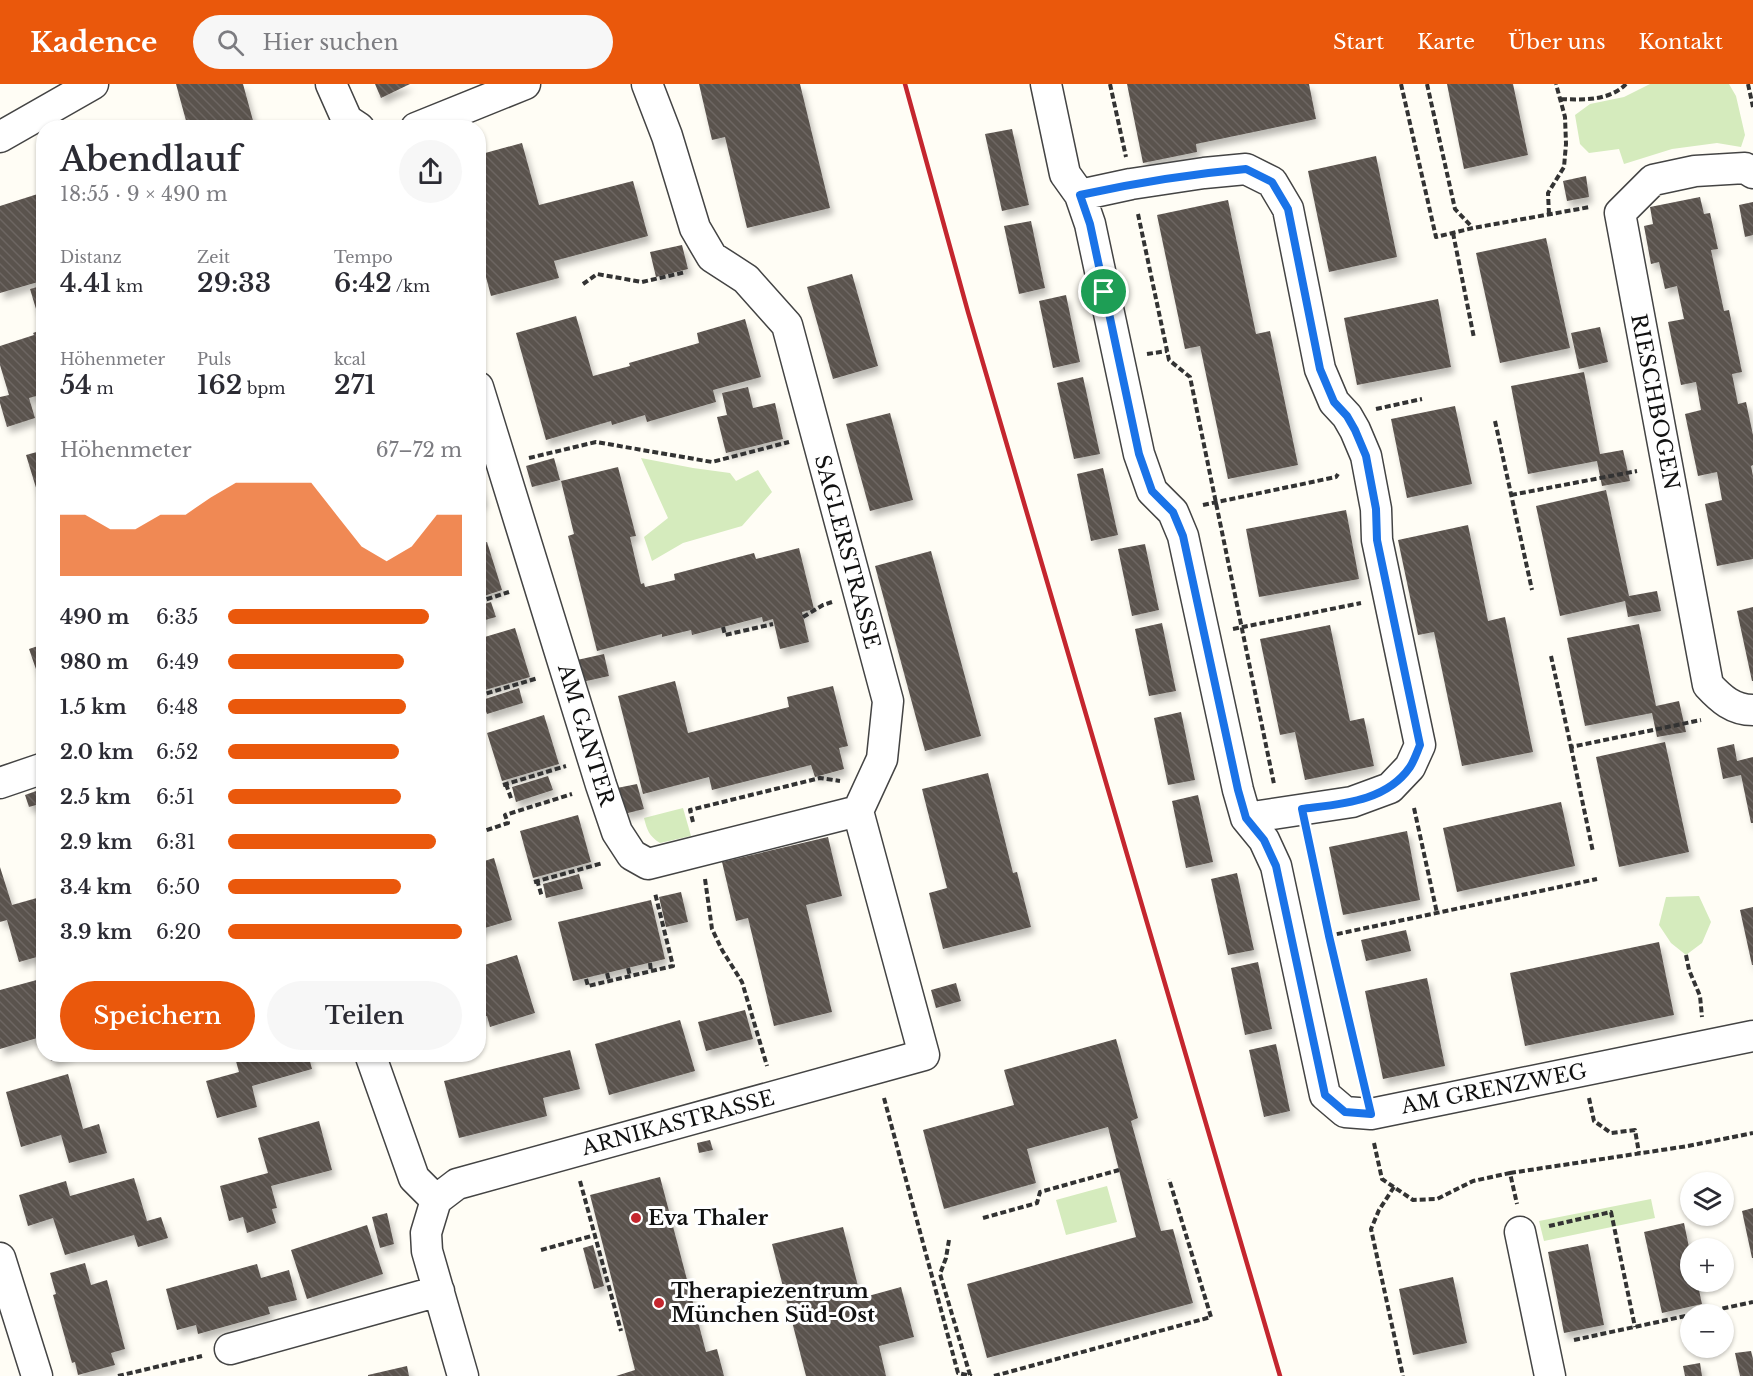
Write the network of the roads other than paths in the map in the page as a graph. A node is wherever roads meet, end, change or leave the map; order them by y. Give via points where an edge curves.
1 (93, 84) edge
2 (331, 84) edge
3 (525, 84) edge
4 (647, 84) edge
5 (1046, 84) edge
6 (50, 119) edge
7 (347, 120) edge
8 (436, 120) edge
9 (36, 124) edge
10 (0, 137) edge
11 (1753, 173) edge
12 (1080, 195) junction
13 (486, 413) edge
14 (1748, 710) edge
15 (36, 771) edge
16 (0, 783) edge
17 (858, 811) junction
18 (1246, 818) junction
19 (1753, 1036) edge
20 (373, 1062) edge
21 (436, 1200) junction
22 (1519, 1221) road end
23 (0, 1258) edge
24 (439, 1291) junction
25 (7, 1304) edge
26 (231, 1349) road end
27 (37, 1376) edge
28 (463, 1376) edge
29 (1550, 1376) edge

1 - 6 street
2 - 7 street
3 - 8 street
4 - 17 street, SAGLERSTRASSE via 695,228 712,257 746,279 786,325 888,701 882,759
5 - 12 street, AM GRENZWEG via 1065,174
9 - 10 street
11 - 14 street, RIESCHBOGEN via 1745,168 1695,171 1653,180 1620,213 1708,685 1722,701
12 - 18 street, AM GRENZWEG via 1090,224 1139,454 1152,491 1173,512 1183,536
12 - 18 street via 1246,169 1272,182 1288,209 1320,369 1334,402 1347,416 1366,456 1376,509 1377,540 1420,745 1410,767 1390,788 1352,802
13 - 17 street, AM GANTER via 617,832 640,859
15 - 16 street
17 - 21 street, ARNIKASTRASSE via 924,1055 457,1185
18 - 19 street, AM GRENZWEG via 1264,840 1276,866 1325,1095 1345,1112 1371,1114
20 - 21 street via 414,1178
21 - 24 street via 426,1233
22 - 29 street
23 - 25 street
24 - 26 street
24 - 28 street
25 - 27 street

